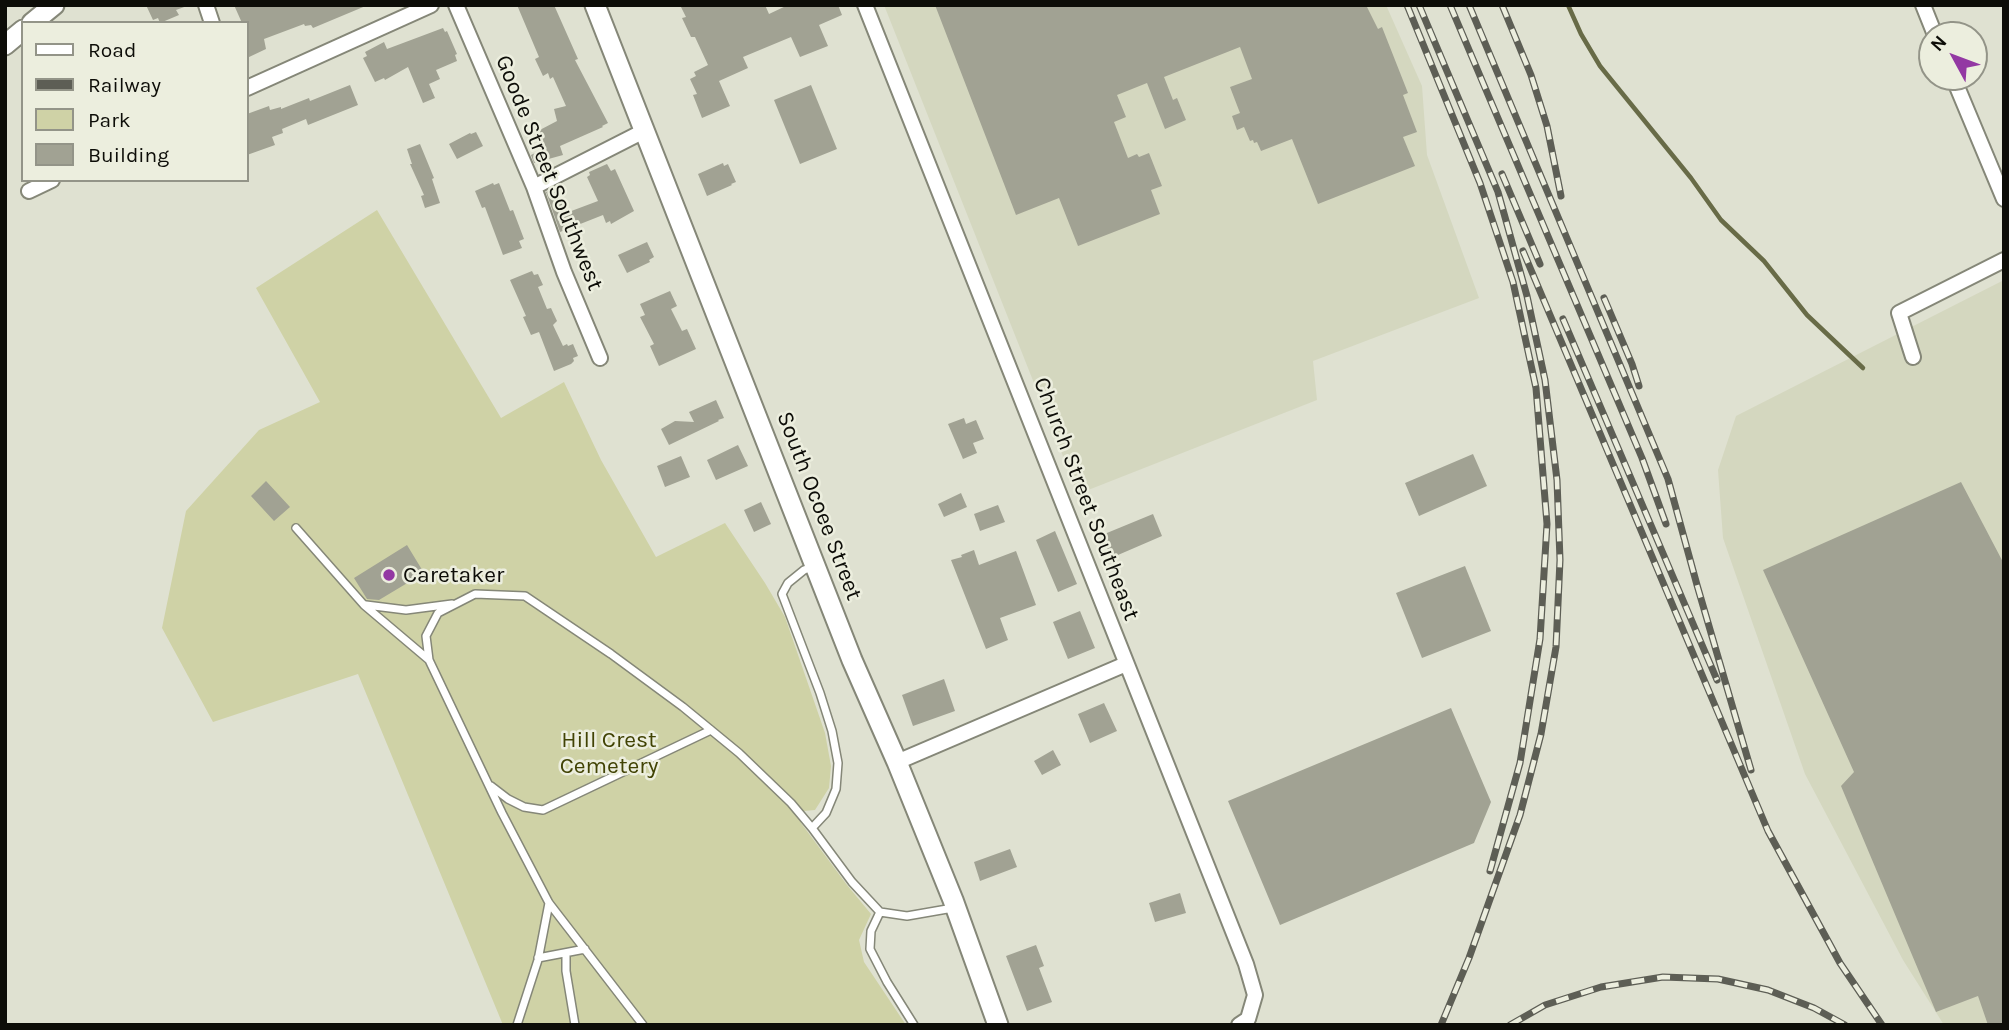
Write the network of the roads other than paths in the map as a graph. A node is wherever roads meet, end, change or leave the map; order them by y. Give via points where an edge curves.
1 (54, 5) edge
2 (431, 5) edge
3 (456, 5) edge
4 (595, 5) edge
5 (866, 5) edge
6 (34, 21) edge
7 (21, 32) edge
8 (5, 45) edge
9 (248, 88) edge
10 (1959, 91) edge
11 (644, 131) junction
12 (48, 182) edge
13 (534, 187) junction
14 (29, 191) dead end
15 (2004, 199) edge
16 (2004, 260) edge
17 (1913, 357) dead end
18 (600, 358) dead end
19 (296, 528) dead end
20 (816, 566) junction
21 (459, 603) junction
22 (364, 605) junction
23 (429, 660) junction
24 (1126, 664) junction
25 (711, 730) junction
26 (897, 762) junction
27 (488, 784) junction
28 (812, 828) junction
29 (549, 903) junction
30 (955, 907) junction
31 (880, 912) junction
32 (585, 949) junction
33 (566, 953) junction
34 (538, 958) junction
35 (517, 1025) edge
36 (575, 1025) edge
37 (643, 1025) edge
38 (914, 1025) edge
39 (998, 1025) edge
40 (1239, 1025) edge

1 - 6 street
2 - 9 street
3 - 13 street, Goode Street Southwest
4 - 11 street, South Ocoee Street
5 - 24 street, Church Street Southeast
7 - 8 street
10 - 15 street
11 - 13 street
11 - 20 street, South Ocoee Street
12 - 14 street
13 - 18 street, Goode Street Southwest
16 - 17 street via 1899,313
19 - 22 lane
20 - 26 street, South Ocoee Street
20 - 28 lane via 804,570 782,594 820,693 838,764 826,813
21 - 22 lane via 406,610
21 - 23 lane via 438,614 426,636
21 - 25 lane via 475,594 525,596
22 - 23 lane
23 - 27 lane
24 - 26 street
24 - 40 street, Church Street Southeast via 1246,964 1255,995 1248,1018
25 - 27 lane via 543,810 524,807
25 - 28 lane
26 - 30 street, South Ocoee Street
27 - 29 lane
28 - 31 lane
29 - 32 lane
29 - 34 lane
30 - 31 lane via 907,916
30 - 39 street, South Ocoee Street
31 - 38 lane via 871,931 870,949
32 - 33 lane
32 - 37 lane
33 - 34 lane
33 - 36 lane
34 - 35 lane

